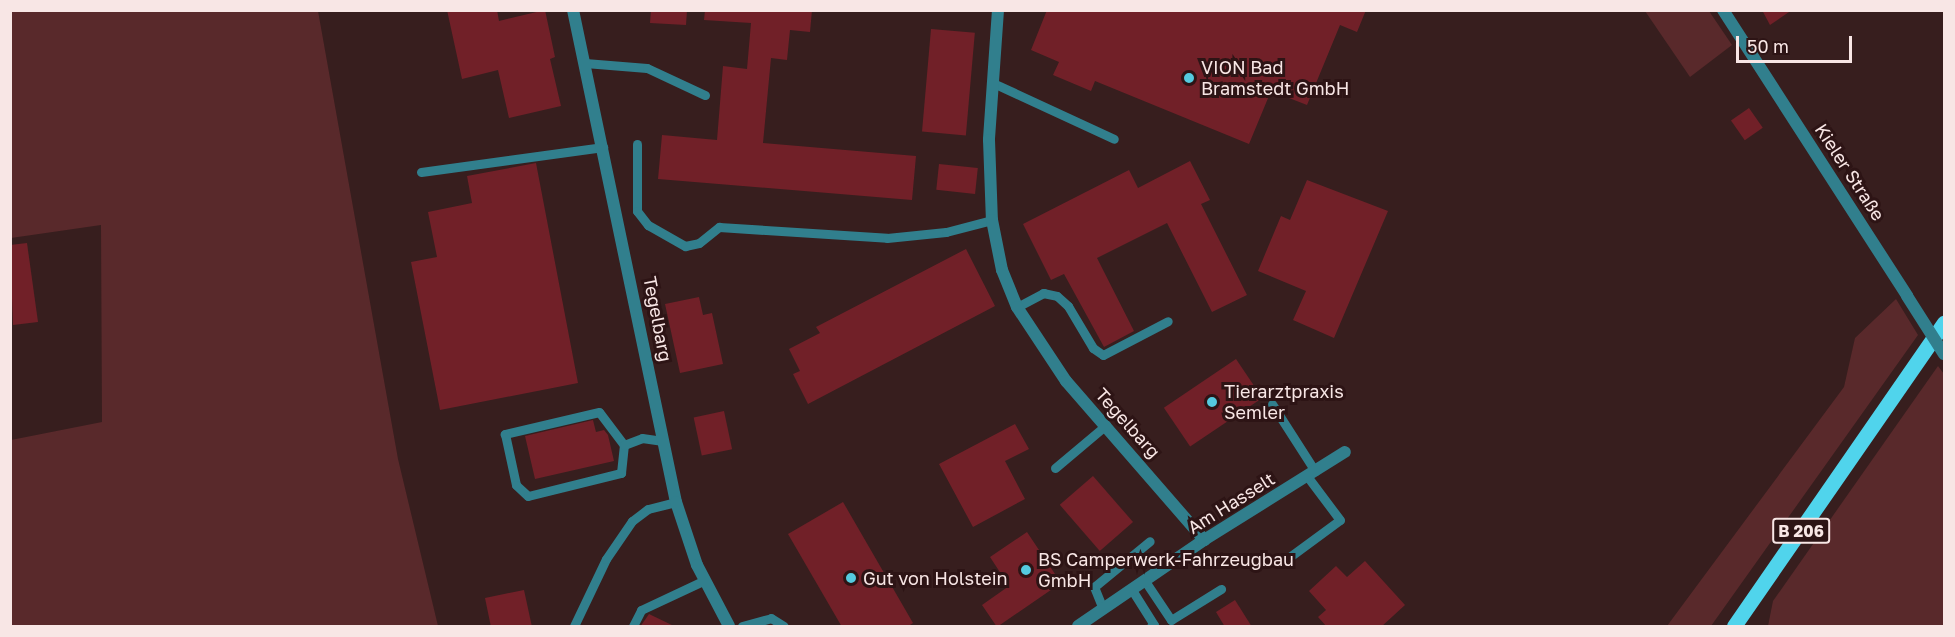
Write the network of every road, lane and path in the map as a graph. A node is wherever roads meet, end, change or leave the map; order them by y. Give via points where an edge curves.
1 (573, 10) edge
2 (998, 10) edge
3 (1723, 10) edge
4 (585, 63) junction
5 (993, 83) junction
6 (705, 94) dead end
7 (1114, 139) dead end
8 (637, 144) dead end
9 (603, 147) junction
10 (421, 172) dead end
11 (992, 220) junction
12 (1017, 307) junction
13 (1168, 321) dead end
14 (1944, 323) edge
15 (1944, 354) edge
16 (1272, 404) dead end
17 (1106, 425) junction
18 (663, 441) junction
19 (624, 445) junction
20 (1345, 453) dead end
21 (1055, 468) dead end
22 (1311, 474) junction
23 (676, 502) junction
24 (1204, 540) junction
25 (1150, 541) dead end
26 (1280, 564) dead end
27 (705, 580) junction
28 (1145, 581) junction
29 (1132, 590) junction
30 (1221, 590) dead end
31 (1103, 609) junction
32 (574, 627) edge
33 (633, 627) edge
34 (729, 627) edge
35 (742, 627) edge
36 (784, 627) edge
37 (1078, 627) edge
38 (1151, 627) edge
39 (1734, 627) edge

1 - 4 street, Tegelbarg
2 - 5 street, Tegelbarg
3 - 15 street, Kieler Straße, bridge
4 - 6 lane via 647,68
4 - 9 street, Tegelbarg
5 - 7 lane
5 - 11 street, Tegelbarg via 989,140
8 - 11 lane via 637,211 648,225 685,246 699,243 719,227 887,238 946,232
9 - 10 lane
9 - 18 street, Tegelbarg
11 - 12 street, Tegelbarg via 1002,270
12 - 13 lane via 1043,293 1057,296 1102,355
12 - 17 street, Tegelbarg via 1066,381
14 - 39 main road, B 206
16 - 22 lane
17 - 21 lane
17 - 24 street, Tegelbarg
18 - 19 lane via 642,438
18 - 23 street, Tegelbarg
19 - 19 lane via 621,473 528,496 516,485 505,434 599,412
20 - 22 street, Am Hasselt
22 - 24 street, Am Hasselt
22 - 26 lane via 1340,520
23 - 27 street, Tegelbarg
23 - 32 lane via 648,509 632,521 606,559
24 - 28 street, Am Hasselt
25 - 31 lane via 1094,587
27 - 33 lane via 641,610
27 - 34 street, Tegelbarg
28 - 29 street, Am Hasselt
28 - 30 lane via 1171,620
29 - 31 street, Am Hasselt
29 - 38 lane via 1154,625
31 - 37 street, Am Hasselt
35 - 36 lane via 771,618

